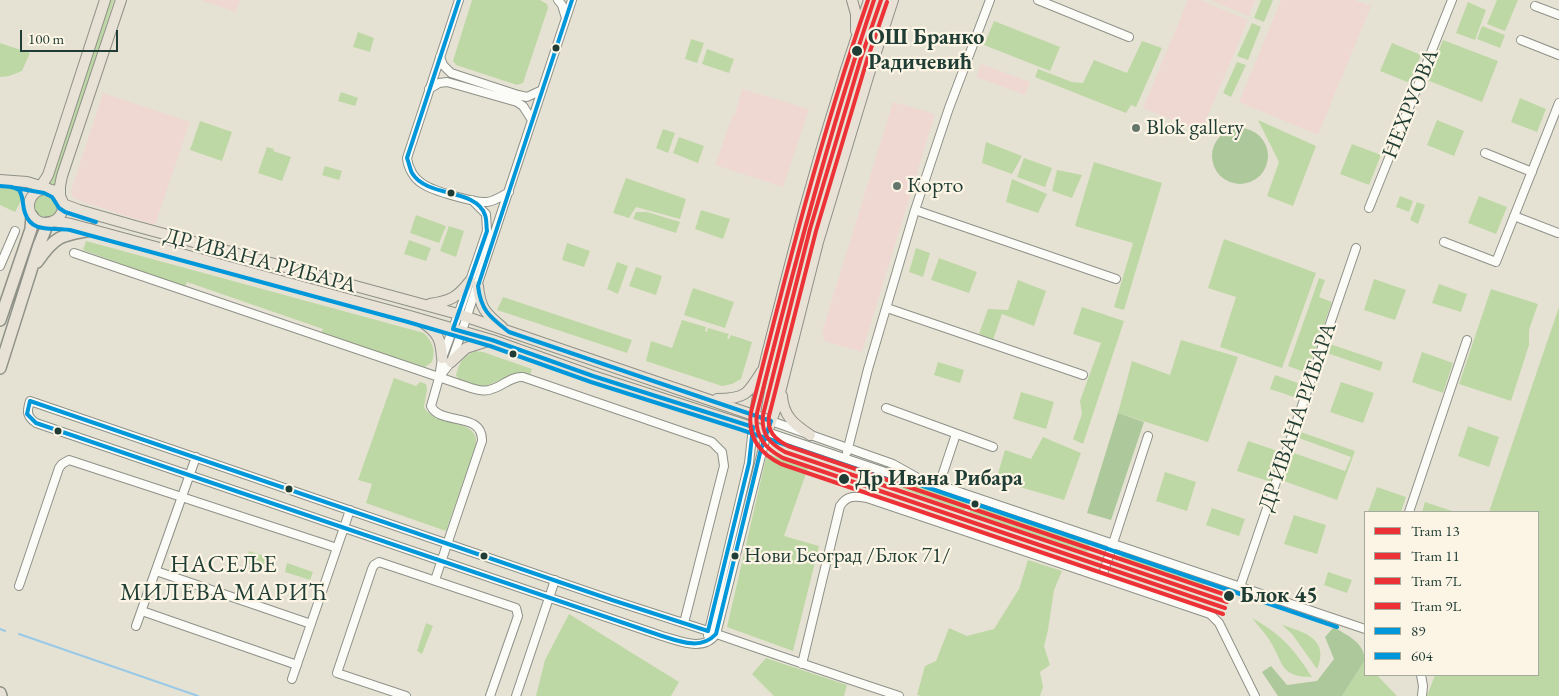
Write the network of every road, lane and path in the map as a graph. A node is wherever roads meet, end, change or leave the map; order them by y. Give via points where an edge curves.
1 (106, 0) edge
2 (121, 0) edge
3 (459, 0) edge
4 (558, 0) edge
5 (572, 0) edge
6 (852, 0) edge
7 (870, 0) edge
8 (892, 0) edge
9 (990, 0) edge
10 (1038, 0) edge
11 (1452, 0) edge
12 (1535, 6) dead end
13 (1559, 16) edge
14 (566, 18) junction
15 (1130, 37) dead end
16 (1521, 40) dead end
17 (855, 42) junction
18 (1559, 55) edge
19 (440, 57) junction
20 (430, 89) junction
21 (542, 90) junction
22 (1559, 103) edge
23 (532, 120) junction
24 (1485, 153) dead end
25 (52, 164) junction
26 (1532, 172) junction
27 (0, 180) edge
28 (22, 182) junction
29 (44, 189) junction
30 (509, 192) junction
31 (30, 199) junction
32 (62, 200) junction
33 (472, 200) junction
34 (1369, 208) dead end
35 (915, 210) junction
36 (32, 216) junction
37 (1514, 216) junction
38 (51, 222) junction
39 (91, 230) junction
40 (15, 231) dead end
41 (1558, 233) dead end
42 (1444, 242) dead end
43 (1356, 248) dead end
44 (74, 254) dead end
45 (0, 266) edge
46 (31, 270) junction
47 (1116, 279) dead end
48 (474, 283) junction
49 (416, 303) junction
50 (887, 308) junction
51 (410, 316) junction
52 (463, 316) junction
53 (0, 320) edge
54 (458, 330) junction
55 (509, 332) junction
56 (492, 340) junction
57 (1467, 340) dead end
58 (446, 360) junction
59 (766, 363) junction
60 (0, 368) edge
61 (1083, 375) dead end
62 (438, 378) junction
63 (781, 386) junction
64 (708, 399) junction
65 (886, 408) dead end
66 (754, 415) junction
67 (771, 421) junction
68 (753, 427) junction
69 (767, 432) junction
70 (956, 434) junction
71 (810, 435) junction
72 (1148, 436) dead end
73 (993, 446) dead end
74 (848, 448) junction
75 (196, 457) junction
76 (845, 458) junction
77 (190, 476) junction
78 (918, 478) junction
79 (938, 485) junction
80 (182, 496) junction
81 (350, 510) junction
82 (1409, 511) edge
83 (344, 528) junction
84 (448, 543) junction
85 (1113, 544) junction
86 (337, 548) junction
87 (442, 561) junction
88 (156, 571) junction
89 (1102, 577) junction
90 (435, 580) junction
91 (556, 580) junction
92 (19, 586) dead end
93 (1240, 587) junction
94 (550, 598) junction
95 (142, 611) junction
96 (684, 623) junction
97 (311, 624) junction
98 (136, 626) dead end
99 (1364, 629) edge
100 (708, 631) junction
101 (716, 634) junction
102 (709, 642) junction
103 (802, 664) junction
104 (297, 665) junction
105 (1422, 676) edge
106 (292, 679) dead end
107 (406, 696) edge
108 (490, 696) edge
109 (516, 696) edge
110 (899, 696) edge
111 (1255, 696) edge
112 (1422, 696) edge

1 - 25 main road
2 - 32 main road via 62,176
3 - 19 street
4 - 14 street
5 - 14 street
6 - 17 main road via 856,14
7 - 17 main road
8 - 63 main road via 834,188
9 - 35 street
10 - 15 street
11 - 34 street, НЕХРУОВА
12 - 13 street
14 - 21 street
16 - 18 street
17 - 59 main road via 798,235
19 - 20 street
19 - 21 street via 451,74 518,96 527,97
20 - 23 street via 447,82 517,102 524,106
20 - 33 street via 408,163 424,185
21 - 23 street
22 - 26 street
23 - 30 street
24 - 26 street
25 - 28 main road via 41,175
25 - 29 main road
26 - 37 street
27 - 28 main road
28 - 29 main road
28 - 31 main road
29 - 31 main road
29 - 32 main road
30 - 33 street via 489,202
30 - 48 street
31 - 36 main road
32 - 38 main road via 61,214
32 - 49 main road, ДР ИВАНА РИБАРА via 79,210
33 - 48 street via 486,214 488,224
35 - 47 street
35 - 50 street
36 - 38 main road via 40,222
36 - 53 highway via 31,229
37 - 41 street
37 - 42 street via 1496,262
38 - 39 main road, ДР ИВАНА РИБАРА
38 - 46 highway via 43,232
39 - 46 highway via 61,237
39 - 51 main road, ДР ИВАНА РИБАРА
40 - 45 street
43 - 93 street, ДР ИВАНА РИБАРА
44 - 62 street, ДР ИВАНА РИБАРА
46 - 60 highway
48 - 49 main road via 452,299
48 - 52 street
48 - 55 main road via 482,307
49 - 52 main road, ДР ИВАНА РИБАРА
50 - 61 street
50 - 74 street
51 - 54 main road, ДР ИВАНА РИБАРА
51 - 58 main road via 430,327 438,336
52 - 54 street
52 - 55 main road, ДР ИВАНА РИБАРА
54 - 56 main road, ДР ИВАНА РИБАРА
54 - 58 street
55 - 64 main road, ДР ИВАНА РИБАРА
56 - 58 main road via 471,346
56 - 68 main road, ДР ИВАНА РИБАРА via 602,380
57 - 82 street
58 - 62 street
59 - 64 main road via 744,395 733,399
59 - 66 main road
62 - 84 street via 431,401 432,410 475,425 482,436
62 - 96 street, ДР ИВАНА РИБАРА via 485,390 523,377 716,445 723,456 724,466
63 - 67 main road
63 - 71 main road via 784,411
64 - 66 main road, ДР ИВАНА РИБАРА
65 - 70 street
66 - 67 main road, ДР ИВАНА РИБАРА
66 - 68 main road
67 - 69 main road
67 - 71 street, ДР ИВАНА РИБАРА
68 - 69 main road, ДР ИВАНА РИБАРА
68 - 100 street via 749,463
69 - 76 street, ДР ИВАНА РИБАРА
69 - 101 street
70 - 73 street
70 - 79 street
71 - 74 street, ДР ИВАНА РИБАРА
72 - 85 street
74 - 76 street
74 - 78 street, ДР ИВАНА РИБАРА via 893,464
75 - 77 street
75 - 77 street via 30,401 27,410 28,416 36,423
75 - 81 street
76 - 78 street, ДР ИВАНА РИБАРА via 890,474
77 - 80 street
77 - 83 street
78 - 79 street, ДР ИВАНА РИБАРА
79 - 85 street, ДР ИВАНА РИБАРА
80 - 86 street
80 - 88 street
80 - 92 street via 66,461 58,468
81 - 83 street
81 - 84 street
83 - 86 street
83 - 87 street
84 - 87 street
84 - 91 street
85 - 89 street
85 - 93 street, ДР ИВАНА РИБАРА
86 - 97 street
87 - 90 street
87 - 94 street
88 - 95 street
88 - 97 street
89 - 103 street via 867,498 851,496 839,511
89 - 111 street via 1212,616 1219,623
90 - 107 street via 382,562 374,565 337,673
90 - 108 street via 514,606 517,610 518,616
91 - 94 street
91 - 96 street
93 - 99 street, ДР ИВАНА РИБАРА
94 - 102 street via 668,638 698,644
94 - 109 street
95 - 98 street
95 - 104 street
96 - 100 street
97 - 104 street
100 - 101 street
100 - 102 street
101 - 102 street
101 - 103 street
103 - 110 street
104 - 106 street
105 - 112 street

